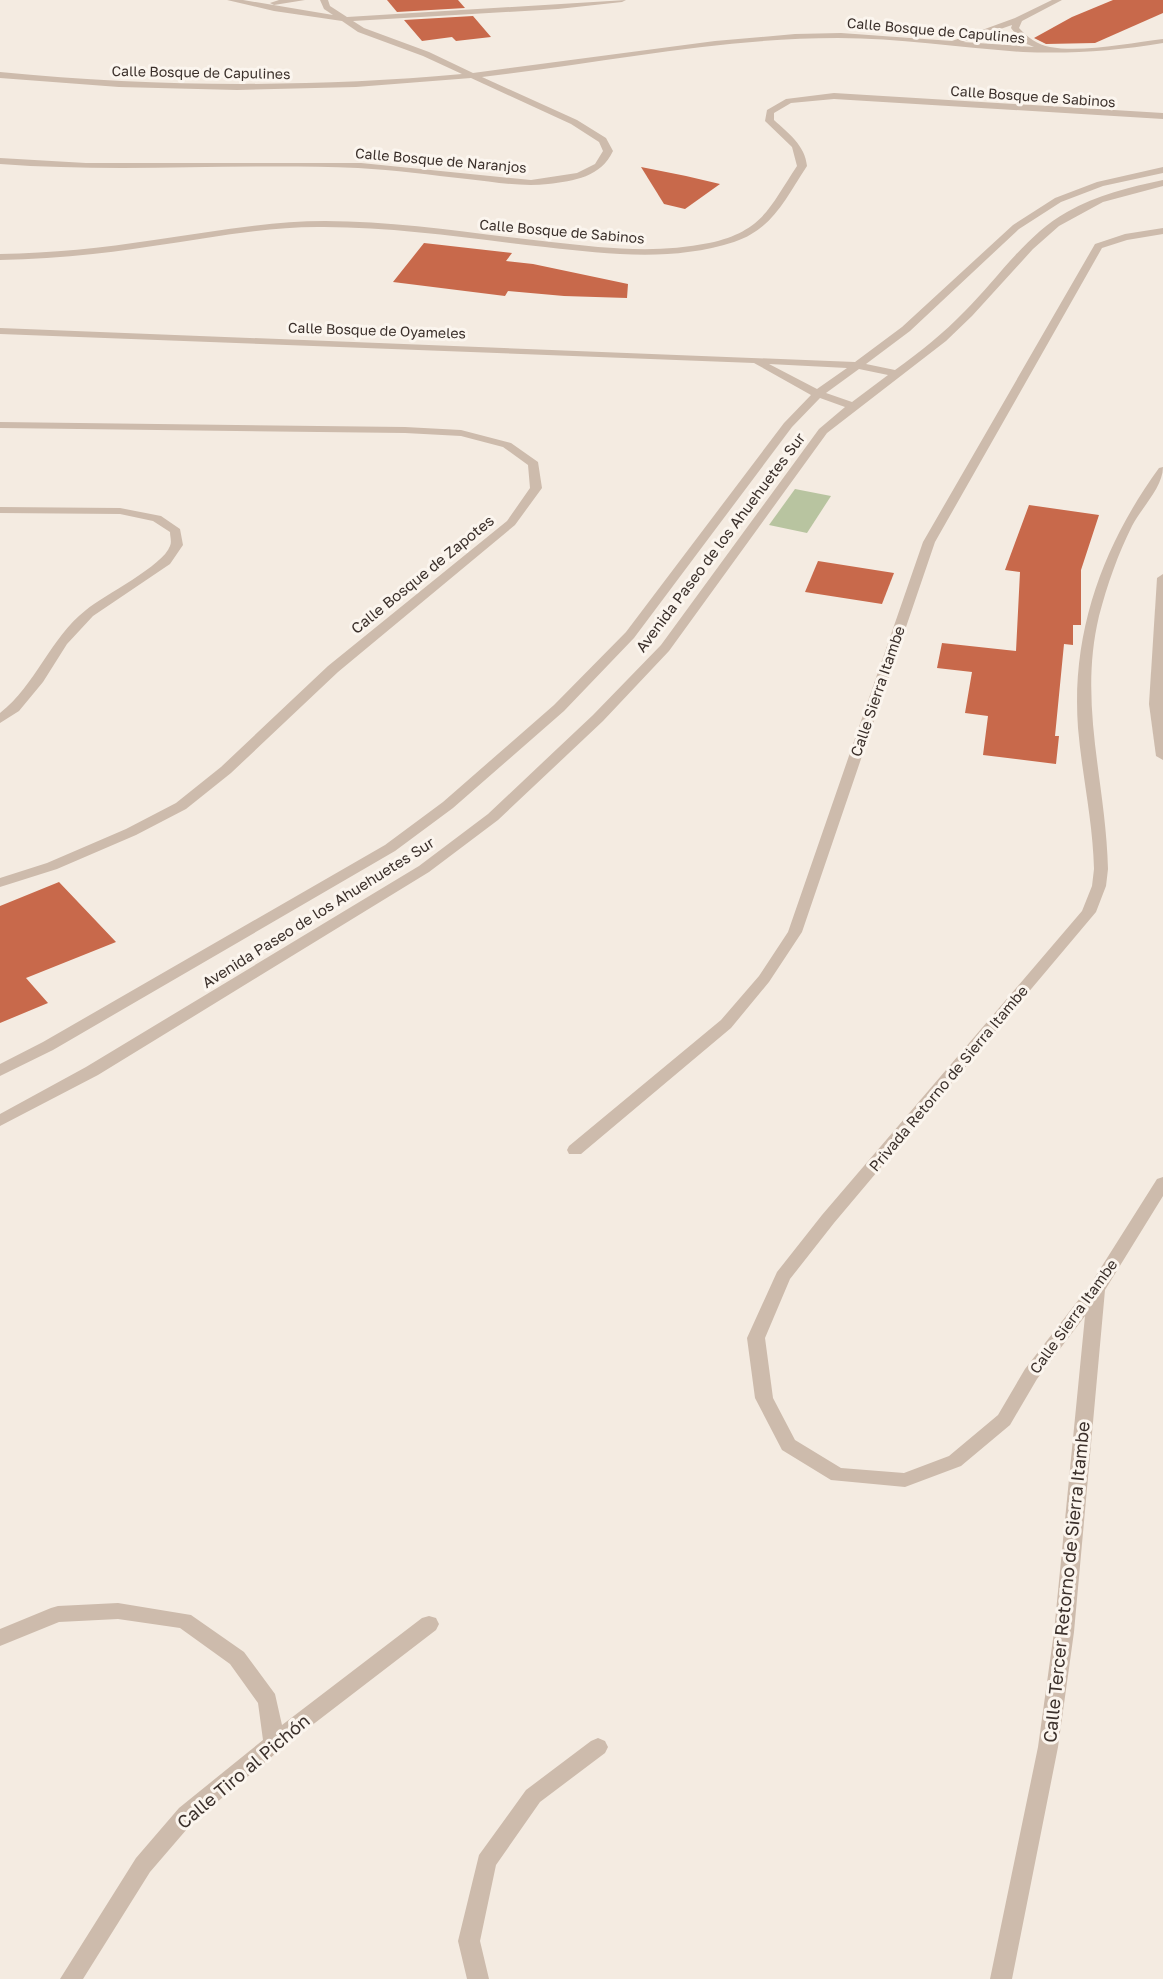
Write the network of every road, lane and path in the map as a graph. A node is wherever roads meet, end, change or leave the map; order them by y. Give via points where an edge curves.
1 (231, 0) edge
2 (301, 0) edge
3 (324, 0) edge
4 (622, 0) edge
5 (1058, 0) edge
6 (599, 1) edge
7 (248, 3) junction
8 (408, 17) junction
9 (347, 19) junction
10 (1018, 20) junction
11 (382, 39) junction
12 (1163, 41) edge
13 (951, 44) junction
14 (1056, 52) junction
15 (425, 62) junction
16 (528, 69) junction
17 (0, 75) edge
18 (472, 76) junction
19 (402, 81) junction
20 (516, 86) junction
21 (1163, 116) edge
22 (0, 161) edge
23 (1163, 170) edge
24 (1163, 183) edge
25 (1163, 231) edge
26 (0, 257) edge
27 (0, 331) edge
28 (754, 360) junction
29 (857, 365) junction
30 (898, 374) junction
31 (818, 394) junction
32 (852, 406) junction
33 (0, 425) edge
34 (1163, 470) edge
35 (0, 510) edge
36 (1163, 578) edge
37 (0, 719) edge
38 (1163, 756) edge
39 (0, 883) edge
40 (0, 1071) edge
41 (0, 1121) edge
42 (575, 1150) dead end
43 (1163, 1183) edge
44 (1096, 1289) junction
45 (1004, 1420) joint
46 (429, 1624) dead end
47 (0, 1638) edge
48 (274, 1743) junction
49 (598, 1747) dead end
50 (71, 1979) edge
51 (478, 1979) edge
52 (1001, 1979) edge

1 - 7 street
2 - 7 street
3 - 9 street, Calle Bosque de Naranjos via 327,7
4 - 6 street
5 - 10 street
6 - 8 street
7 - 9 street
8 - 9 street
8 - 11 street via 384,28
9 - 11 street, Calle Bosque de Naranjos
10 - 13 street
10 - 14 street via 1015,28 1019,36
11 - 15 street, Calle Bosque de Naranjos
12 - 14 street, Calle Bosque de Capulines
13 - 14 street, Calle Bosque de Capulines
13 - 16 street, Calle Bosque de Capulines via 860,36 796,36
15 - 18 street, Calle Bosque de Naranjos
15 - 19 street, Calle Bosque de Capulines
16 - 18 street, Calle Bosque de Capulines
16 - 20 street
17 - 19 street, Calle Bosque de Capulines via 213,88
18 - 19 street, Calle Bosque de Capulines
18 - 20 street, Calle Bosque de Naranjos
20 - 22 street, Calle Bosque de Naranjos via 603,140 608,151 602,163 573,177 528,183 347,165 81,166
21 - 26 street, Calle Bosque de Sabinos via 834,96 789,100 770,112 769,121 796,147 802,166 765,222 734,238 685,249 626,253 382,226 326,224 70,255
23 - 29 street, Avenida Paseo de los Ahuehuetes Sur via 1100,184 1058,201 1016,227 906,329
24 - 30 street, Avenida Paseo de los Ahuehuetes Sur via 1121,192 1083,207 1044,233 965,318
25 - 42 street, Calle Sierra Itambe via 1098,246 930,542 795,932 764,979 726,1024
27 - 28 street, Calle Bosque de Oyameles
28 - 29 street, Calle Bosque de Oyameles
28 - 31 street
29 - 30 street, Calle Bosque de Oyameles
29 - 31 street, Avenida Paseo de los Ahuehuetes Sur
30 - 32 street, Avenida Paseo de los Ahuehuetes Sur
31 - 32 street
31 - 40 street, Avenida Paseo de los Ahuehuetes Sur via 788,425 630,634 559,708 448,805 390,848
32 - 41 street, Avenida Paseo de los Ahuehuetes Sur via 823,431 665,648 598,718 493,816 424,869 92,1071
33 - 39 street, Calle Bosque de Zapotes via 461,433 507,445 534,464 536,488 511,523 333,669 226,770 181,806 52,866
34 - 45 street, Privada Retorno de Sierra Itambe via 1143,495 1118,542 1097,598 1086,649 1084,714 1100,852 1100,882 1089,912 796,1259 783,1276 756,1338 764,1398 788,1445 838,1475 905,1480 955,1461
35 - 37 street via 120,511 157,518 176,531 177,545 166,561 89,613 62,642 14,708
36 - 38 street via 1155,704
43 - 44 street, Calle Sierra Itambe
44 - 45 street, Calle Sierra Itambe via 1031,1374
44 - 52 street, Calle Tercer Retorno de Sierra Itambe via 1061,1655 1048,1747
46 - 48 street, Calle Tiro al Pichón
47 - 48 street via 58,1614 118,1611 184,1621 237,1658 268,1700
48 - 50 street, Calle Tiro al Pichón via 186,1815 143,1865
49 - 51 street via 533,1796 486,1862 469,1941

